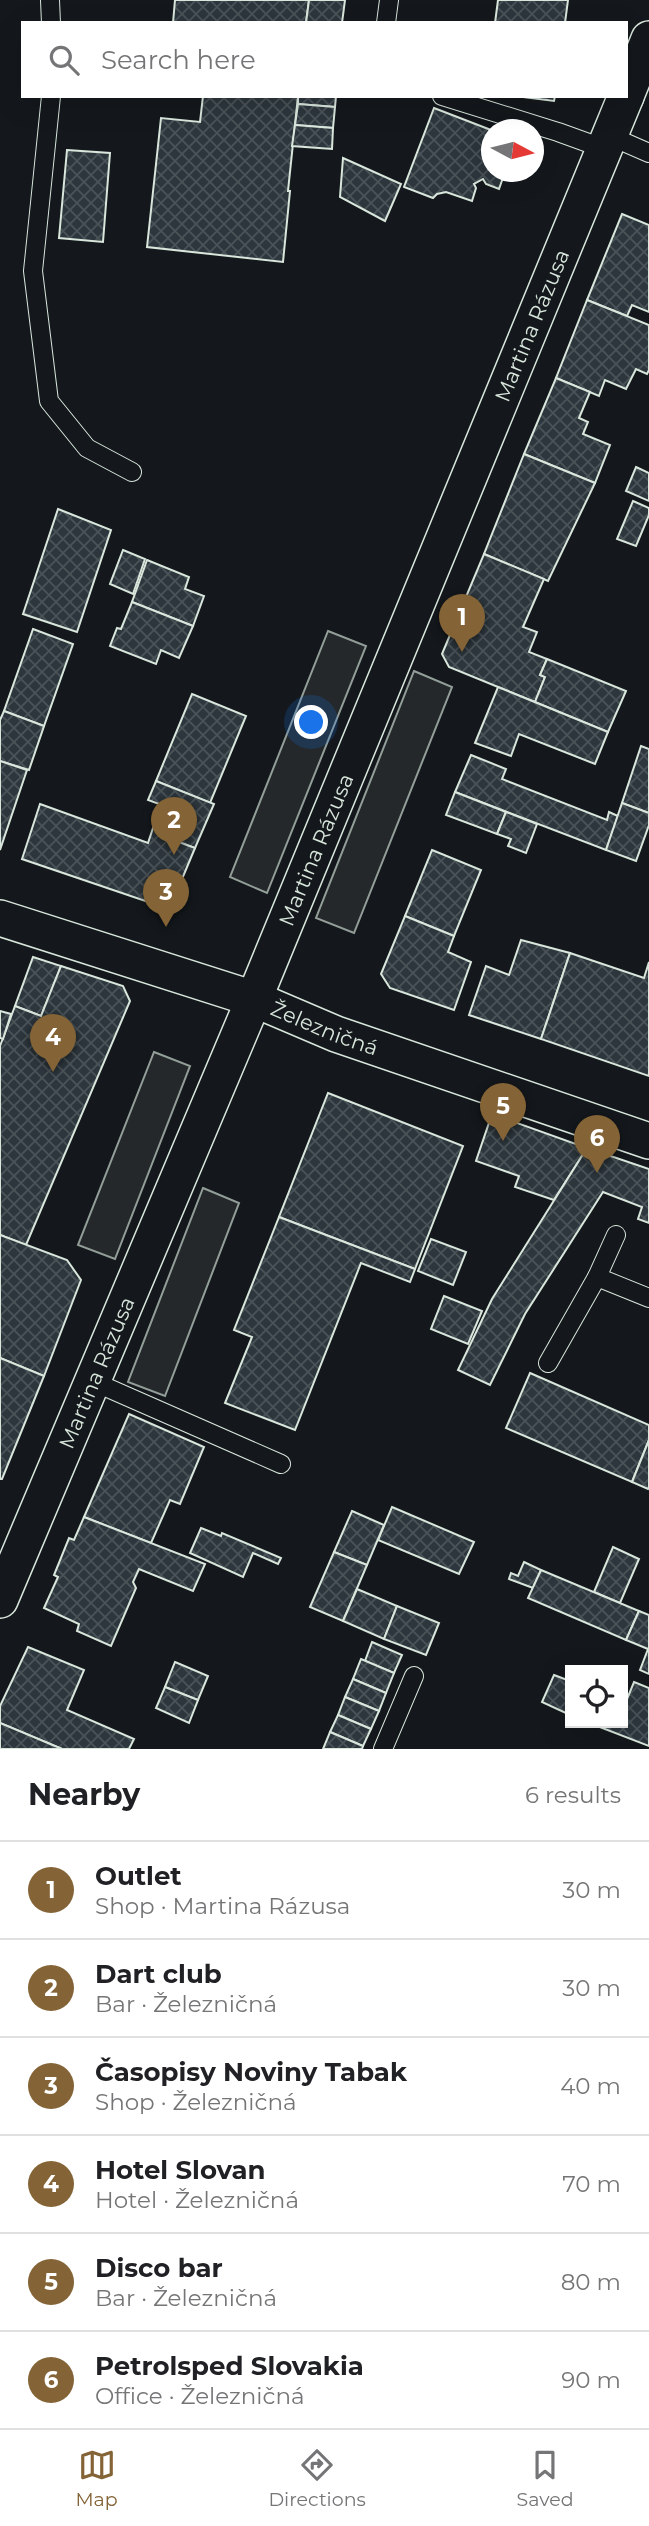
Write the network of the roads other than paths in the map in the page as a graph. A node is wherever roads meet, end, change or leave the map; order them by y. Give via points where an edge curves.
1 (50, 0) edge
2 (389, 0) edge
3 (51, 21) edge
4 (386, 21) edge
5 (649, 39) edge
6 (628, 91) edge
7 (51, 98) edge
8 (448, 98) edge
9 (625, 98) edge
10 (607, 143) junction
11 (649, 153) edge
12 (132, 472) dead end
13 (0, 918) edge
14 (254, 999) junction
15 (649, 1141) edge
16 (616, 1235) dead end
17 (597, 1277) junction
18 (649, 1298) edge
19 (548, 1363) dead end
20 (92, 1381) junction
21 (281, 1464) dead end
22 (0, 1600) edge
23 (414, 1676) dead end
24 (383, 1749) edge

1 - 3 lane
2 - 4 lane
5 - 6 street, Martina Rázusa
7 - 12 lane via 33,271 50,401 87,448
8 - 10 lane
9 - 10 street, Martina Rázusa
10 - 11 lane
10 - 14 street, Martina Rázusa
13 - 14 street, Železničná
14 - 15 street, Železničná via 336,1034
14 - 20 street, Martina Rázusa
16 - 17 lane
17 - 18 lane
17 - 19 lane
20 - 21 lane
20 - 22 street, Martina Rázusa
23 - 24 lane

